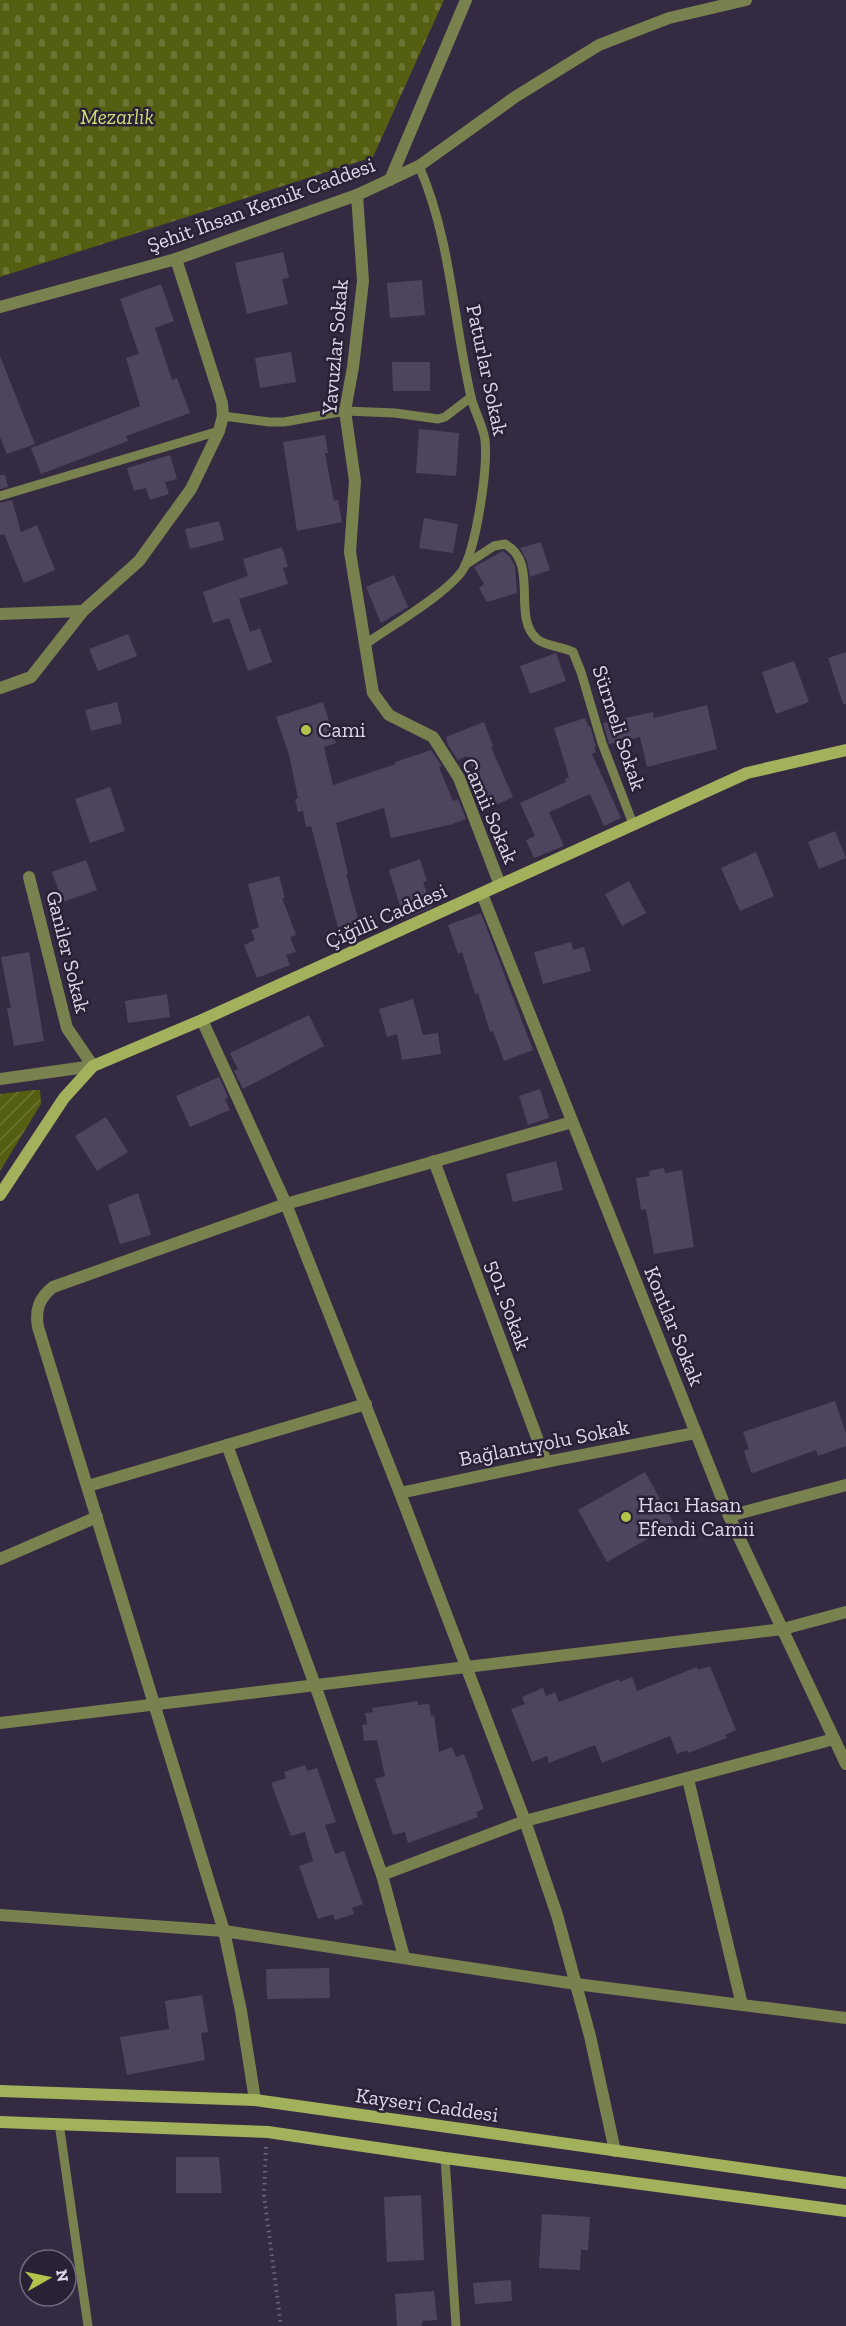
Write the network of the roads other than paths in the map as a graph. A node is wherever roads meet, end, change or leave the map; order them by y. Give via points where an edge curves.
1 (466, 0) edge
2 (746, 0) edge
3 (419, 166) junction
4 (390, 180) junction
5 (357, 195) junction
6 (176, 259) junction
7 (0, 306) edge
8 (471, 397) junction
9 (345, 411) junction
10 (223, 416) junction
11 (219, 431) junction
12 (0, 496) edge
13 (465, 566) junction
14 (83, 611) junction
15 (0, 615) edge
16 (366, 644) junction
17 (0, 688) edge
18 (846, 750) edge
19 (633, 824) junction
20 (29, 877) dead end
21 (500, 885) junction
22 (482, 894) junction
23 (202, 1020) junction
24 (93, 1066) junction
25 (0, 1079) edge
26 (572, 1122) junction
27 (434, 1161) junction
28 (0, 1195) edge
29 (286, 1204) junction
30 (366, 1404) junction
31 (695, 1433) junction
32 (227, 1445) junction
33 (546, 1462) junction
34 (846, 1485) edge
35 (88, 1486) junction
36 (400, 1493) junction
37 (729, 1516) junction
38 (97, 1517) junction
39 (0, 1558) edge
40 (846, 1612) edge
41 (783, 1629) junction
42 (465, 1667) junction
43 (315, 1685) junction
44 (155, 1704) junction
45 (0, 1723) edge
46 (834, 1739) junction
47 (846, 1764) edge
48 (688, 1779) junction
49 (525, 1821) junction
50 (382, 1875) junction
51 (0, 1915) edge
52 (224, 1931) junction
53 (404, 1957) junction
54 (576, 1984) junction
55 (742, 2005) junction
56 (846, 2018) edge
57 (0, 2091) edge
58 (255, 2100) junction
59 (0, 2122) edge
60 (59, 2123) junction
61 (615, 2151) junction
62 (445, 2158) junction
63 (846, 2184) edge
64 (846, 2211) edge
65 (88, 2326) edge
66 (456, 2326) edge

1 - 4 street
2 - 3 street, Şehit İhsan Kemik Caddesi via 669,18 599,45 515,97
3 - 4 street, Şehit İhsan Kemik Caddesi
3 - 8 lane, Paturlar Sokak via 436,210
4 - 5 street, Şehit İhsan Kemik Caddesi
5 - 6 street, Şehit İhsan Kemik Caddesi
5 - 9 street, Yavuzlar Sokak via 363,281
6 - 7 street, Şehit İhsan Kemik Caddesi
6 - 10 street
8 - 9 lane via 438,419
8 - 13 lane, Paturlar Sokak via 484,438 485,458 484,481
9 - 10 lane via 284,422
9 - 16 street, Yavuzlar Sokak via 355,481 350,552
10 - 11 street
11 - 12 lane
11 - 14 street via 191,489 139,561
13 - 16 lane via 440,592
13 - 19 lane, Sürmeli Sokak via 494,546 505,544 512,548 526,586 525,616 530,629 537,639 573,652 578,660 595,723
14 - 15 street
14 - 17 street via 32,677
16 - 21 street, Camii Sokak via 373,693 389,715 433,737 459,778
18 - 19 main road, Çiğilli Caddesi via 747,773
19 - 21 main road, Çiğilli Caddesi
20 - 24 street, Ganiler Sokak via 67,1028
21 - 22 main road, Çiğilli Caddesi
22 - 23 main road, Çiğilli Caddesi
22 - 26 street, Kontlar Sokak
23 - 24 main road, Çiğilli Caddesi
23 - 29 street
24 - 25 street
24 - 28 main road, Çiğilli Caddesi via 64,1098
26 - 27 street
26 - 31 street, Kontlar Sokak
27 - 29 street
27 - 33 street, 501. Sokak
29 - 30 street
29 - 35 street via 53,1287 42,1297 37,1311 38,1327
30 - 32 street
30 - 36 street
31 - 33 street, Bağlantıyolu Sokak
31 - 37 street, Kontlar Sokak
32 - 35 street
32 - 43 street
33 - 36 street, Bağlantıyolu Sokak
34 - 37 street
35 - 38 street
36 - 42 street
37 - 41 street, Kontlar Sokak
38 - 39 street
38 - 44 street
40 - 41 street
41 - 42 street
41 - 46 street, Kontlar Sokak
42 - 43 street
42 - 49 street
43 - 44 street
43 - 50 street
44 - 45 street
44 - 52 street
46 - 47 street, Kontlar Sokak
46 - 48 street
48 - 49 street
48 - 55 street
49 - 50 street
49 - 54 street
50 - 53 street
51 - 52 street
52 - 53 street
52 - 58 street
53 - 54 street
54 - 55 street
54 - 61 street
55 - 56 street
57 - 58 main road, Kayseri Caddesi
58 - 61 main road, Kayseri Caddesi
59 - 60 main road
60 - 62 main road via 268,2132
60 - 65 lane
61 - 63 main road, Kayseri Caddesi
62 - 64 main road
62 - 66 lane

